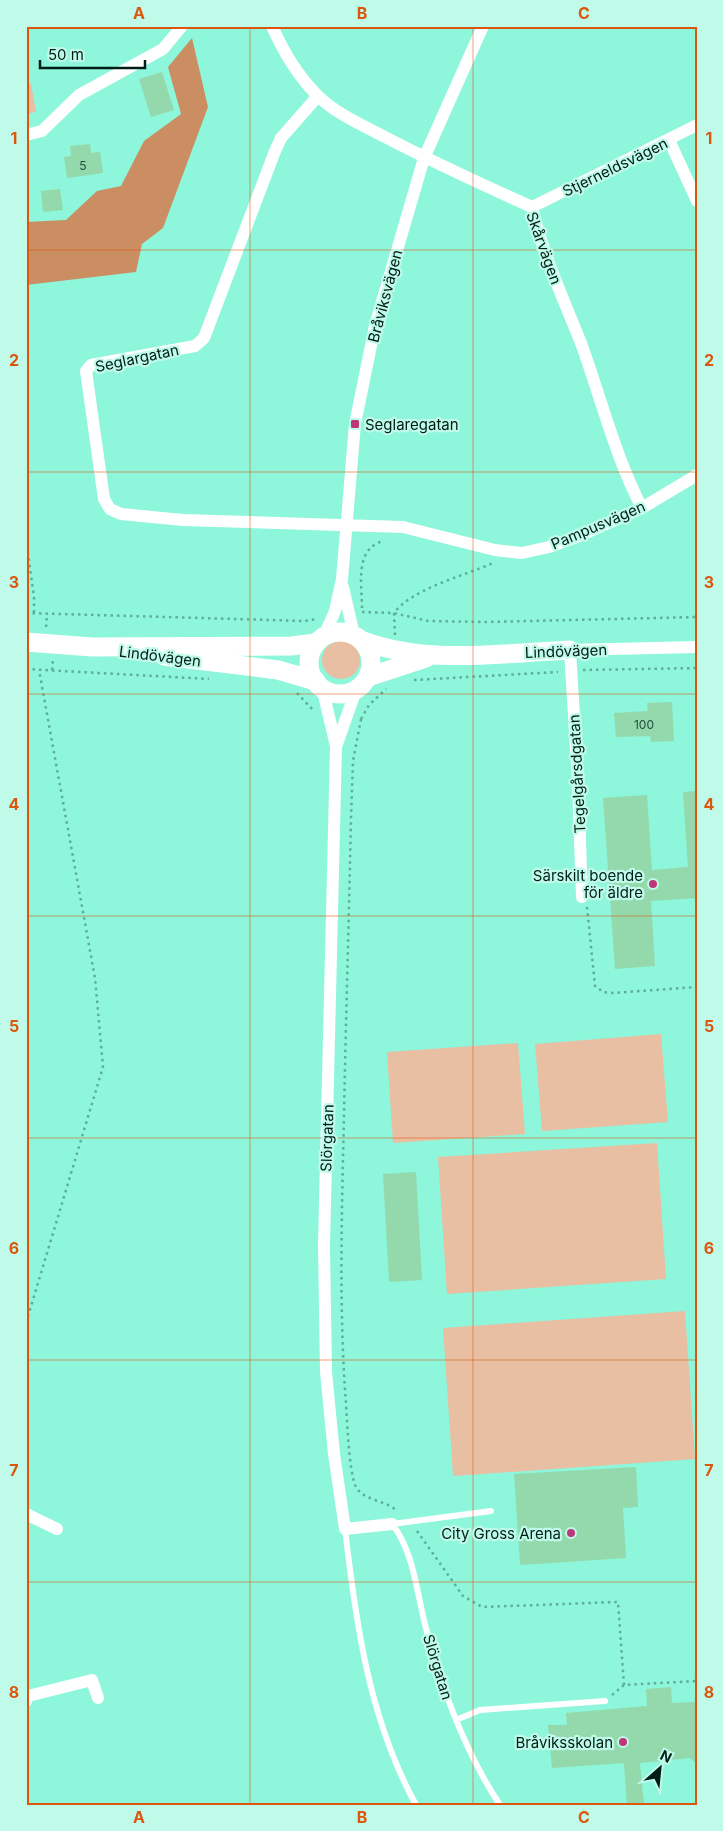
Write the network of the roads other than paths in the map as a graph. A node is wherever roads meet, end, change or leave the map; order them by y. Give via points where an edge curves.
1 (182, 26) edge
2 (272, 26) edge
3 (483, 26) edge
4 (318, 96) junction
5 (697, 125) edge
6 (26, 135) edge
7 (669, 140) junction
8 (424, 158) junction
9 (697, 201) edge
10 (532, 207) junction
11 (697, 475) edge
12 (642, 508) junction
13 (346, 523) junction
14 (342, 579) junction
15 (358, 638) junction
16 (320, 640) junction
17 (26, 642) edge
18 (92, 647) junction
19 (697, 647) edge
20 (570, 650) junction
21 (435, 656) junction
22 (362, 683) junction
23 (319, 684) junction
24 (336, 746) junction
25 (582, 897) road end
26 (491, 1511) dead end
27 (26, 1514) edge
28 (392, 1524) junction
29 (57, 1529) dead end
30 (345, 1529) junction
31 (98, 1698) dead end
32 (26, 1701) edge
33 (605, 1701) road end
34 (456, 1720) junction
35 (416, 1805) edge
36 (500, 1805) edge

1 - 6 street via 163,49 79,95 42,132
2 - 4 street, Skårvägen via 300,76
3 - 8 street, Bråviksvägen
4 - 8 street, Skårvägen via 349,118
4 - 13 street, Seglargatan via 281,138 204,338 194,346 92,365 86,371 85,379 104,499 110,508 121,514 184,520
5 - 7 street, Stjerneldsvägen
7 - 9 street
7 - 10 street, Stjerneldsvägen
8 - 10 street, Skårvägen
8 - 13 street, Bråviksvägen via 375,326 355,424
10 - 12 street, Skårvägen via 540,242 581,344 629,483
11 - 12 street, Pampusvägen
12 - 13 street, Pampusvägen via 549,547 522,553 495,550 403,527
13 - 14 street, Bråviksvägen
14 - 15 street, Bråviksvägen
14 - 16 street, Bråviksvägen via 335,611
15 - 16 main road via 339,632
15 - 21 main road, Lindövägen via 396,651
15 - 22 main road via 371,659
16 - 18 main road, Lindövägen via 291,646
16 - 23 main road via 309,662
17 - 18 main road, Lindövägen
18 - 23 main road, Lindövägen via 278,670
19 - 20 street, Lindövägen
20 - 21 main road, Lindövägen
20 - 25 street, Tegelgårsdgatan
21 - 22 main road, Lindövägen
22 - 23 main road via 338,694
22 - 24 street, Slörgatan
23 - 24 street, Slörgatan
24 - 30 street, Slörgatan via 324,1245 326,1372
26 - 28 lane
27 - 29 street
28 - 30 street
28 - 34 lane, Slörgatan via 407,1551 427,1633
30 - 35 lane, Slörgatan via 354,1608 366,1672 384,1733
31 - 32 street via 92,1680 28,1696
33 - 34 lane via 480,1710
34 - 36 lane, Slörgatan

